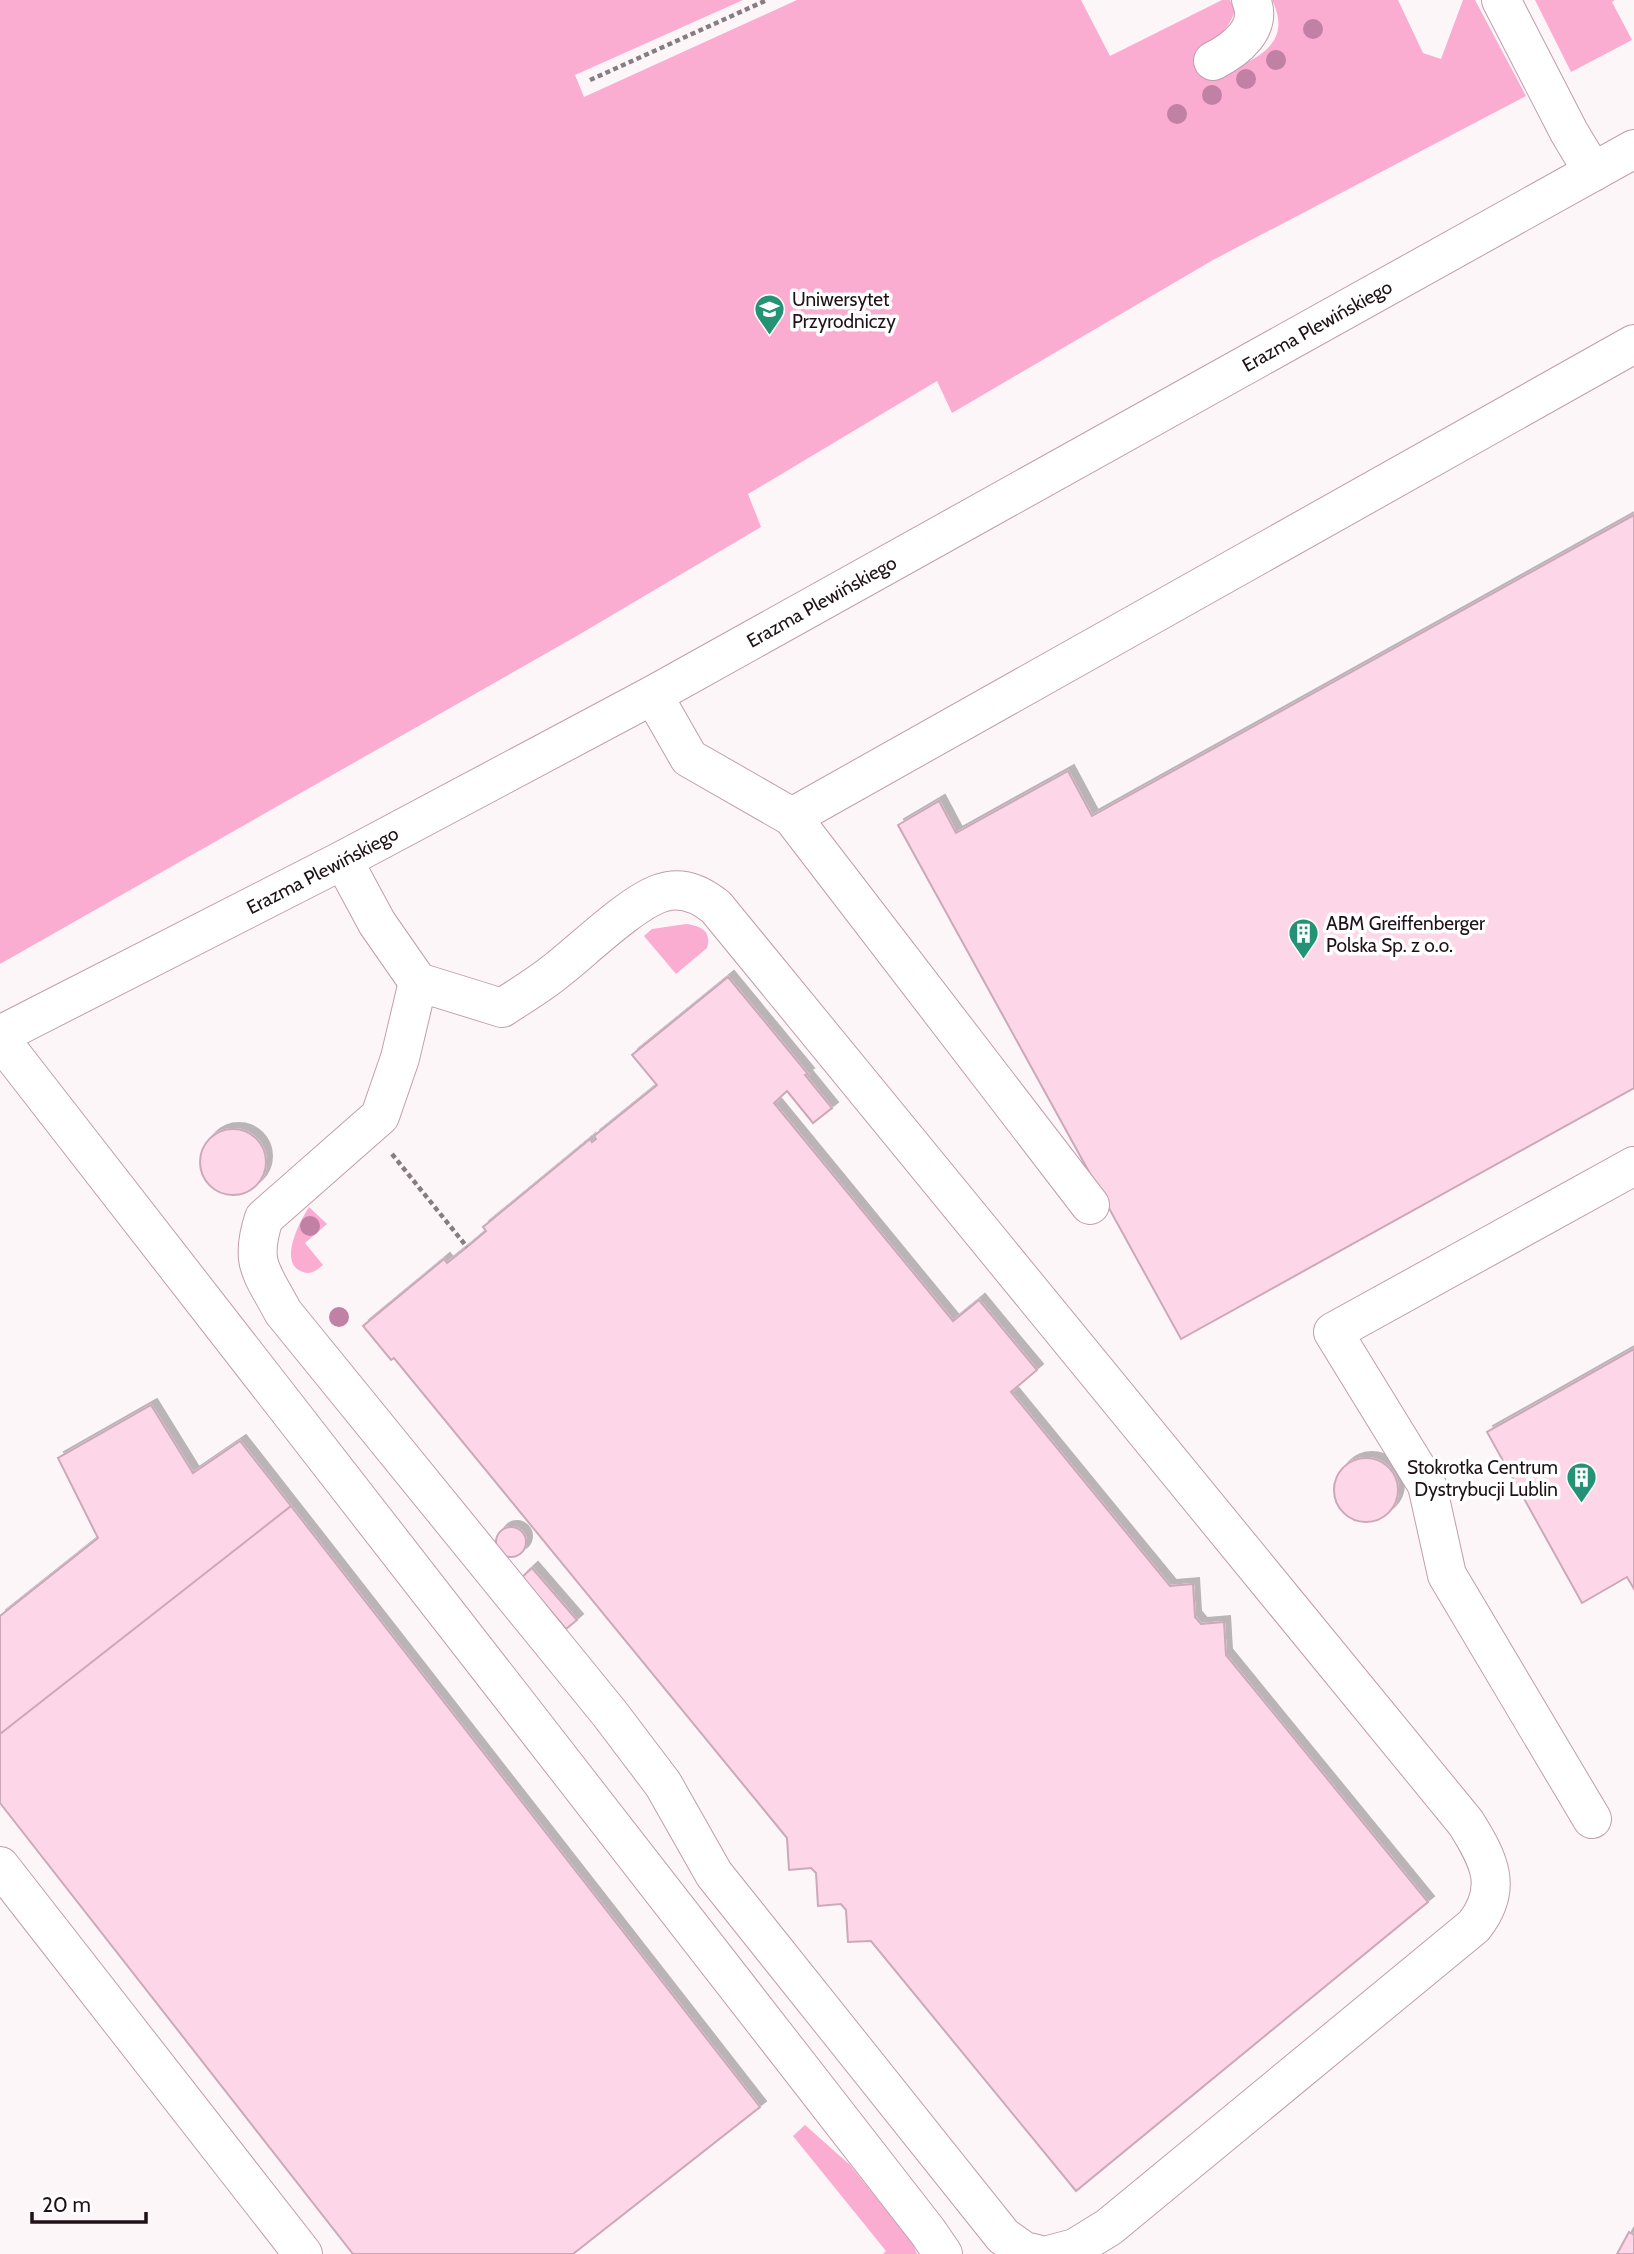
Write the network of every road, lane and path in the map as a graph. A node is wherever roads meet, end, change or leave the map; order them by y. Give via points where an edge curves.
1 (767, 0) edge
2 (1251, 0) edge
3 (1501, 0) edge
4 (1213, 61) dead end
5 (590, 80) dead end
6 (1634, 149) edge
7 (1593, 172) junction
8 (1634, 344) edge
9 (653, 695) junction
10 (792, 817) junction
11 (343, 860) junction
12 (418, 982) junction
13 (0, 1037) edge
14 (1634, 1166) edge
15 (1090, 1205) dead end
16 (1592, 1819) dead end
17 (0, 1866) edge
18 (303, 2254) edge
19 (943, 2254) edge
20 (1037, 2254) edge
21 (1052, 2254) edge

1 - 5 path
2 - 4 street via 1254,22 1245,38
3 - 7 street
6 - 7 street, Erazma Plewińskiego
7 - 9 street, Erazma Plewińskiego
8 - 10 street
9 - 10 street via 689,758
9 - 11 street, Erazma Plewińskiego
10 - 15 street
11 - 12 street via 377,923
11 - 13 street, Erazma Plewińskiego
12 - 20 street via 401,1058 380,1116 264,1218 256,1241 257,1262 283,1312 663,1784 714,1874 783,1963 1003,2236
12 - 21 street via 502,1008 662,893 686,891 701,895 716,907 1466,1823 1484,1851 1492,1877 1490,1898 1474,1926 1109,2227 1074,2248
13 - 19 street
14 - 16 street via 1333,1332 1426,1485 1447,1576
17 - 18 street

